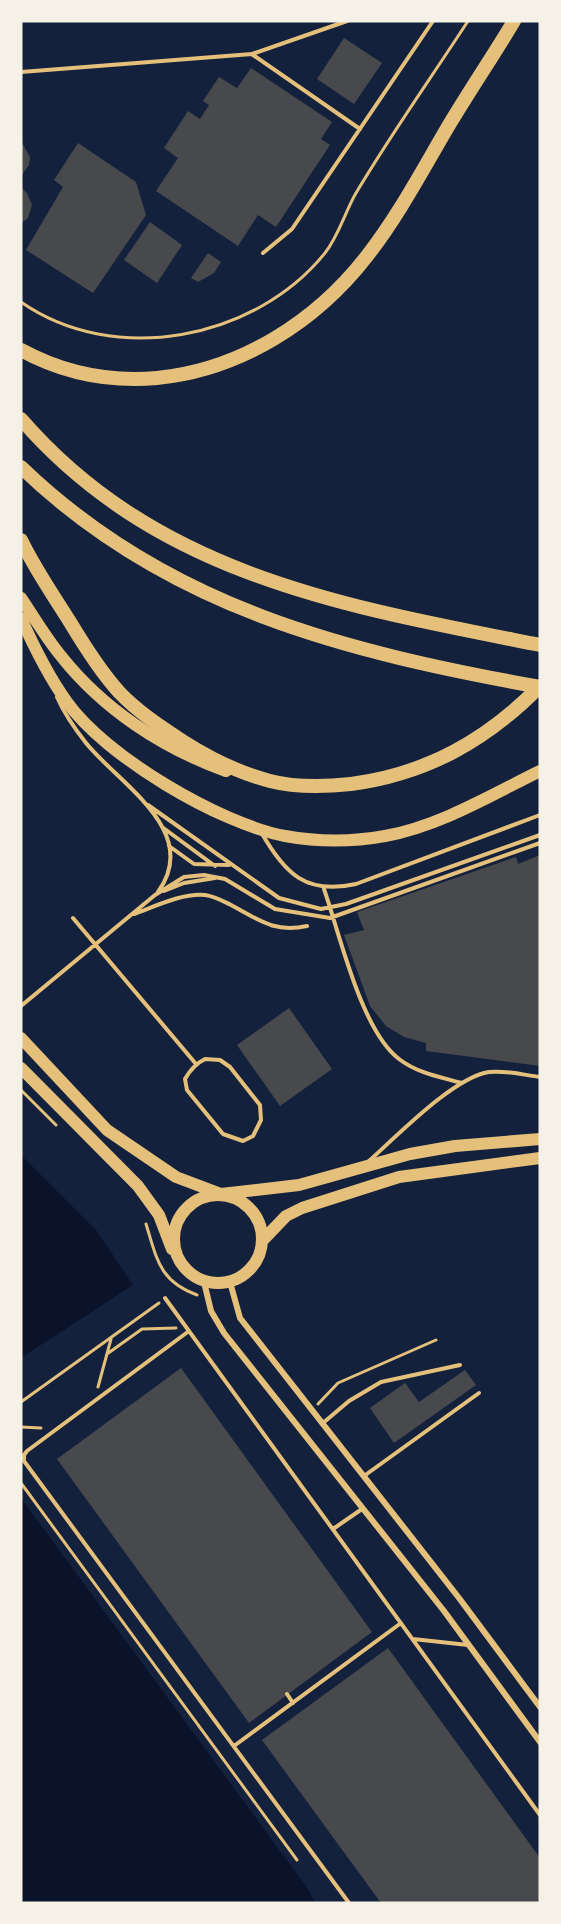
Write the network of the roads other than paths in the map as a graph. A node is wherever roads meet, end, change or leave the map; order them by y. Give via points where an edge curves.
1 (347, 21) edge
2 (433, 21) edge
3 (514, 21) edge
4 (252, 54) junction
5 (21, 72) edge
6 (360, 129) junction
7 (263, 253) dead end
8 (21, 350) edge
9 (21, 419) edge
10 (21, 467) edge
11 (21, 540) edge
12 (21, 598) edge
13 (21, 618) edge
14 (540, 645) edge
15 (48, 672) junction
16 (540, 686) edge
17 (540, 771) edge
18 (271, 782) junction
19 (148, 805) junction
20 (540, 814) edge
21 (160, 825) junction
22 (259, 829) junction
23 (540, 835) edge
24 (540, 843) edge
25 (169, 846) junction
26 (230, 865) junction
27 (215, 866) junction
28 (324, 889) junction
29 (155, 895) junction
30 (131, 916) junction
31 (73, 918) dead end
32 (307, 926) dead end
33 (95, 945) junction
34 (21, 1006) edge
35 (21, 1038) edge
36 (196, 1064) junction
37 (21, 1068) edge
38 (540, 1077) edge
39 (462, 1083) junction
40 (540, 1139) edge
41 (540, 1158) edge
42 (362, 1167) junction
43 (221, 1194) junction
44 (263, 1240) junction
45 (179, 1260) junction
46 (204, 1282) junction
47 (231, 1282) junction
48 (165, 1298) road end
49 (188, 1329) junction
50 (460, 1365) dead end
51 (479, 1393) dead end
52 (322, 1423) junction
53 (364, 1476) junction
54 (362, 1509) junction
55 (333, 1529) junction
56 (401, 1623) junction
57 (412, 1639) junction
58 (469, 1646) junction
59 (287, 1694) dead end
60 (293, 1703) junction
61 (540, 1707) edge
62 (540, 1742) edge
63 (234, 1746) junction
64 (540, 1815) edge
65 (350, 1903) edge

1 - 4 lane
2 - 6 lane
3 - 8 highway via 368,255 336,290 282,334 224,364 141,379 76,372
4 - 5 lane
4 - 6 lane
6 - 7 lane via 292,229
9 - 14 highway via 99,491 209,558 327,599
10 - 16 highway via 55,499 118,545 227,604 295,629 386,655
11 - 18 highway via 82,643 120,693 146,716 202,753 227,767
12 - 18 main road via 61,656 114,710 171,748 202,762
13 - 15 main road
15 - 19 lane via 66,714 87,744
15 - 22 main road via 77,714 124,755 191,799
16 - 18 highway via 487,734 416,770 328,786
17 - 22 main road via 422,827 386,836 317,840
19 - 21 lane
19 - 26 lane
20 - 28 lane via 356,884
21 - 25 lane
21 - 27 lane
22 - 28 lane via 276,859 288,871
23 - 26 lane via 332,908 287,902
24 - 29 lane via 330,918 275,909 229,881 204,875 184,877
25 - 27 lane via 194,864
25 - 29 lane via 171,864
26 - 27 lane
28 - 39 lane via 369,1023 384,1046 418,1071
29 - 30 lane
30 - 32 lane via 165,903 204,895 277,929
30 - 33 lane
31 - 33 lane
33 - 34 lane
33 - 36 lane
35 - 43 main road via 107,1130 176,1177
36 - 36 lane via 212,1059 230,1067 260,1105 261,1120 253,1136 243,1141 228,1138 194,1099 184,1079
37 - 45 main road via 138,1186 159,1215
38 - 39 lane via 493,1071
39 - 42 lane
40 - 42 main road via 455,1146
41 - 44 main road via 399,1177 302,1208 286,1216
42 - 43 main road via 299,1185
43 - 44 main road via 246,1204 255,1214
43 - 45 main road via 195,1201 177,1221 174,1248
44 - 47 main road via 254,1266
45 - 46 main road
46 - 47 main road
46 - 54 street via 206,1298 224,1333
47 - 52 street via 240,1318
48 - 49 lane
49 - 55 lane
49 - 63 lane via 25,1453 24,1461
50 - 52 lane via 381,1382
51 - 53 lane
52 - 53 street
53 - 61 street
54 - 55 lane
54 - 58 street
55 - 56 lane
56 - 57 lane
56 - 60 lane
57 - 58 lane
57 - 64 lane
58 - 62 street
59 - 60 lane
60 - 63 lane
63 - 65 lane

